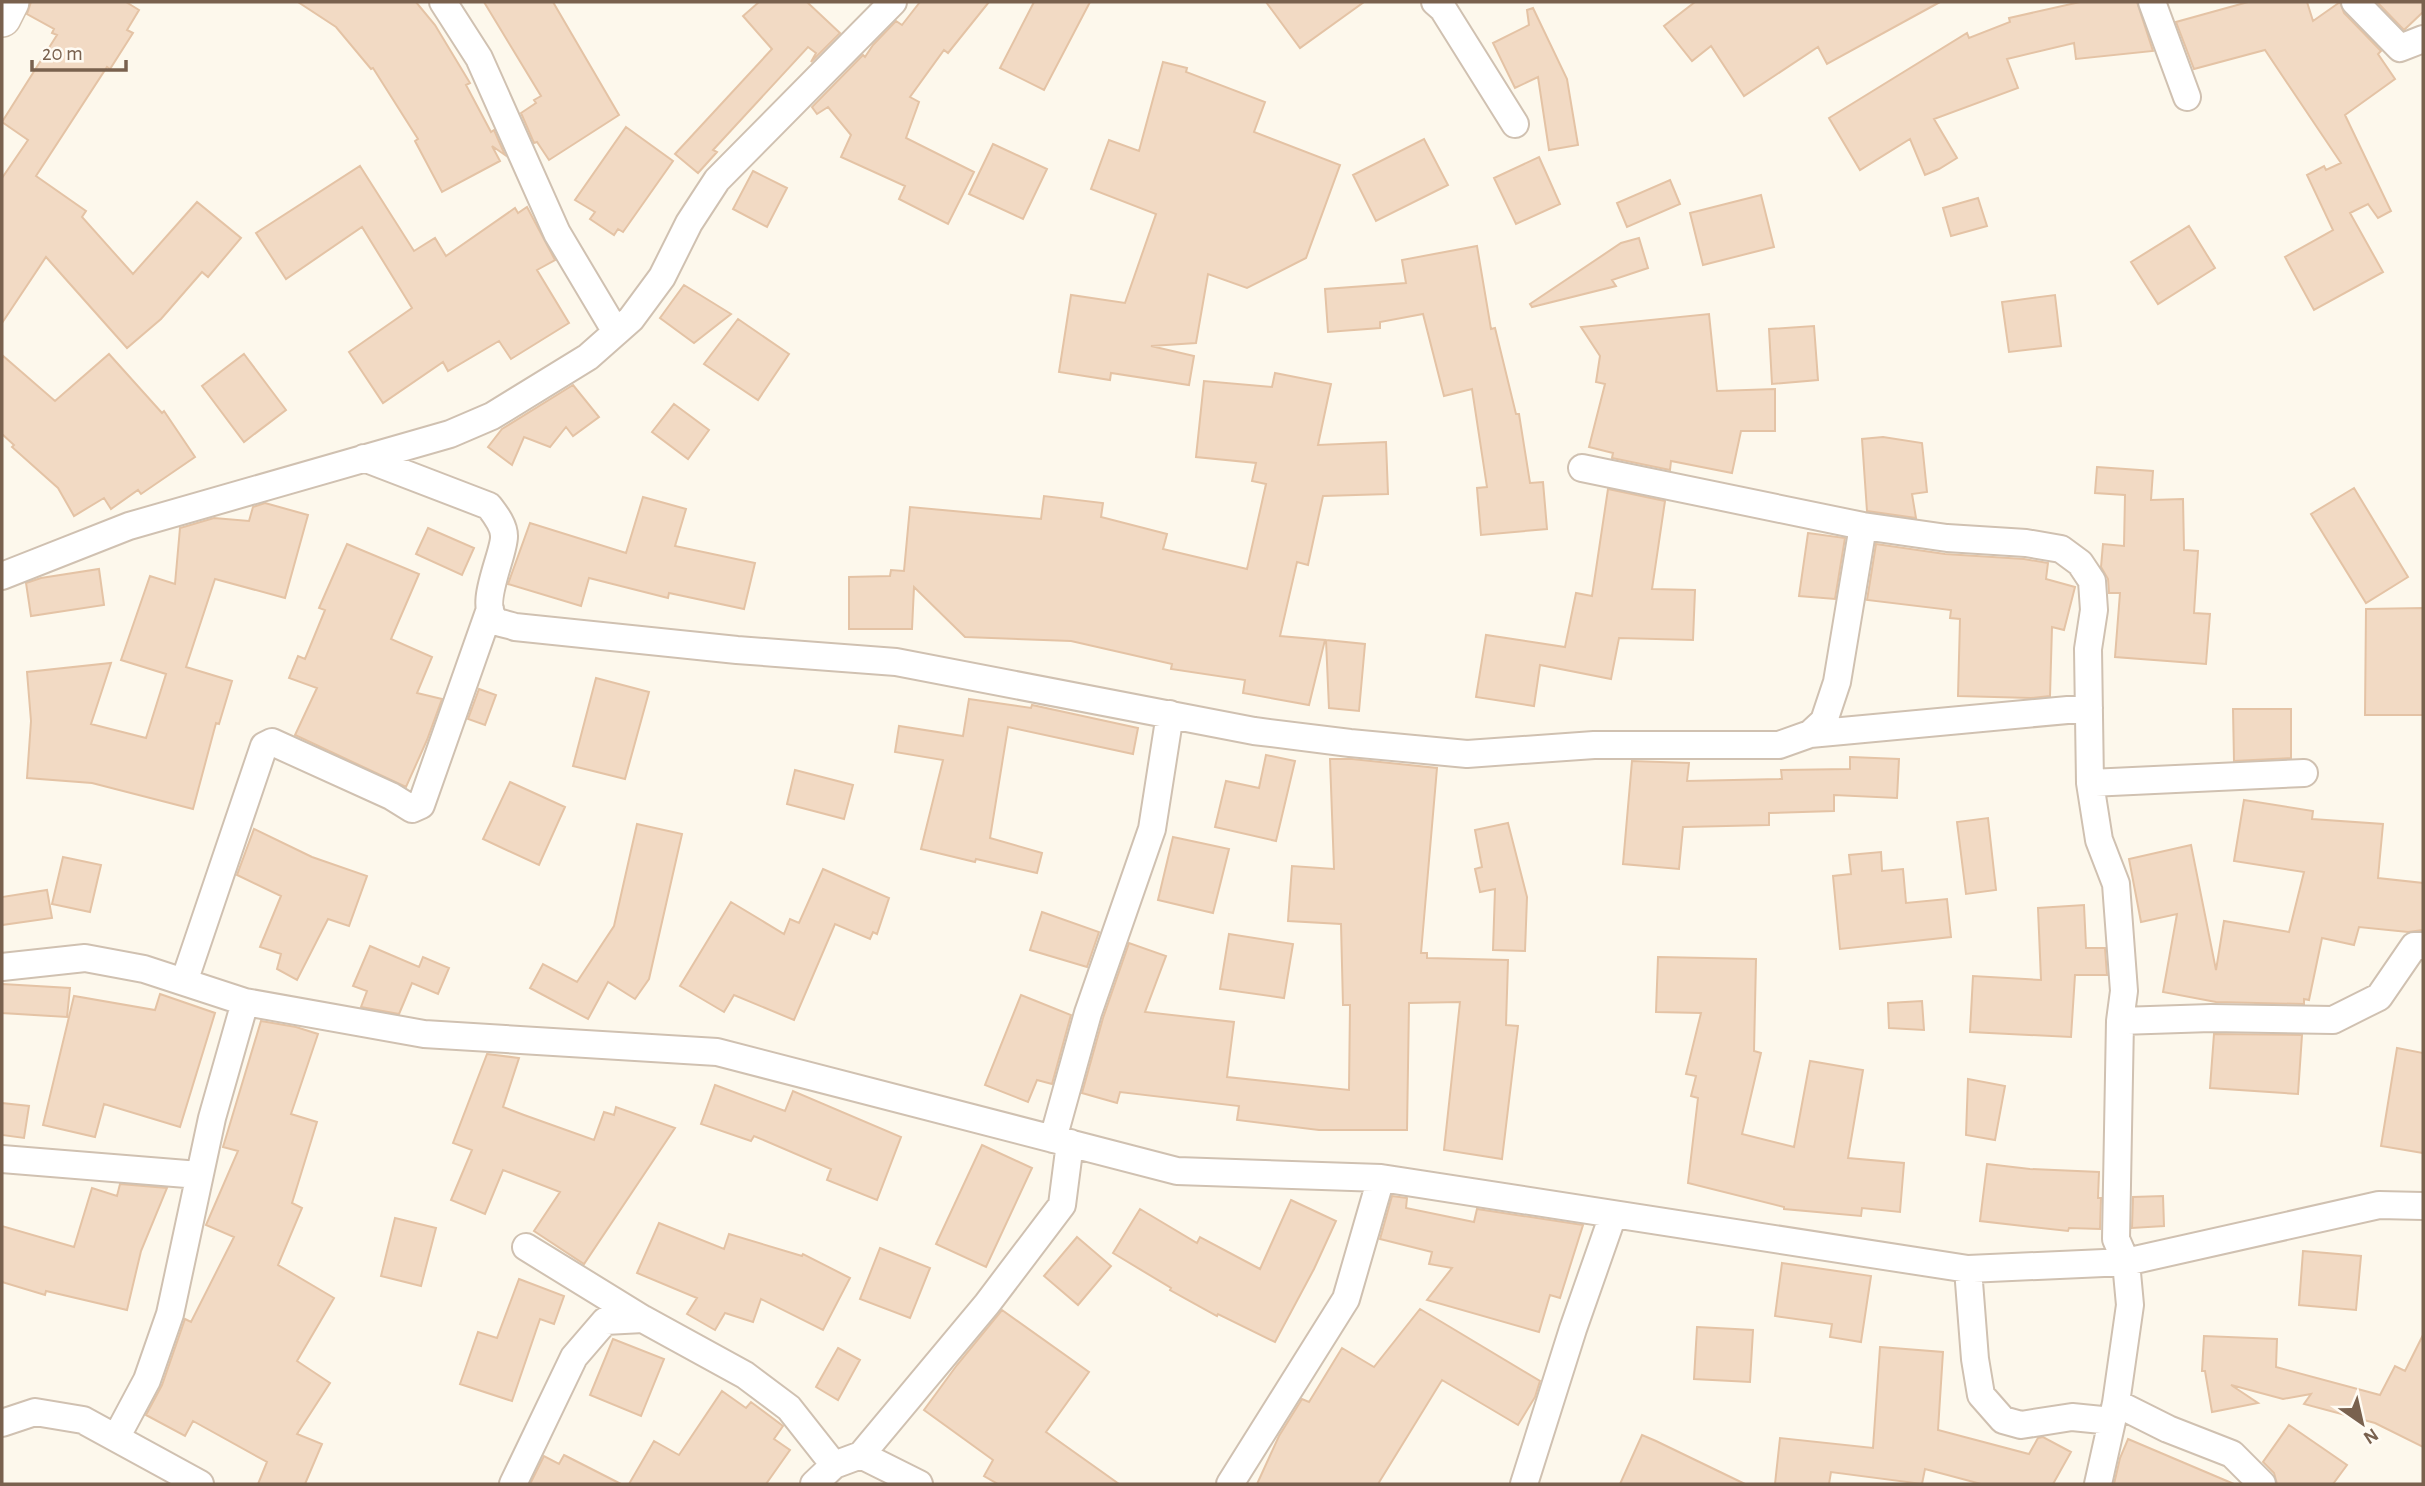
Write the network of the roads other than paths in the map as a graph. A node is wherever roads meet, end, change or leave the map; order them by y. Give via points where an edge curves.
1 (9, 2) edge
2 (443, 2) edge
3 (893, 2) edge
4 (1435, 2) edge
5 (2152, 2) edge
6 (2355, 2) edge
7 (2, 18) edge
8 (2423, 38) edge
9 (2187, 97) dead end
10 (1516, 124) dead end
11 (616, 332) junction
12 (364, 458) junction
13 (1582, 468) dead end
14 (1863, 526) junction
15 (2, 576) edge
16 (490, 609) junction
17 (2089, 708) junction
18 (1170, 714) junction
19 (1810, 734) junction
20 (2304, 773) dead end
21 (2090, 783) junction
22 (2423, 946) edge
23 (2, 967) edge
24 (184, 982) junction
25 (245, 1002) junction
26 (2120, 1021) junction
27 (1062, 1141) junction
28 (2, 1159) edge
29 (199, 1175) junction
30 (1381, 1178) junction
31 (2423, 1206) edge
32 (1613, 1215) junction
33 (526, 1248) dead end
34 (2126, 1262) junction
35 (1968, 1269) junction
36 (643, 1319) junction
37 (2114, 1412) junction
38 (2, 1423) edge
39 (116, 1438) junction
40 (861, 1455) junction
41 (834, 1465) junction
42 (200, 1484) edge
43 (513, 1484) edge
44 (814, 1484) edge
45 (919, 1484) edge
46 (1230, 1484) edge
47 (1524, 1484) edge
48 (2098, 1484) edge
49 (2262, 1484) edge

1 - 7 street
2 - 11 street via 478,58 557,233
3 - 11 street via 717,180 662,277
4 - 10 street
5 - 9 street
6 - 8 street via 2400,48
11 - 12 street via 588,358 492,416 450,434
12 - 15 street via 129,526
12 - 16 street via 489,506 504,536
13 - 14 street
14 - 17 street via 1947,538 2026,542 2061,549 2080,563 2092,581 2094,610 2088,649
14 - 19 street via 1838,682 1824,721
16 - 18 street via 498,622 514,627 896,662
16 - 24 street via 421,805 412,808 272,742 264,746
17 - 19 street
17 - 21 street
18 - 19 street via 1254,731 1467,754 1594,745 1779,745
18 - 27 street via 1152,829 1088,1013
20 - 21 street
21 - 26 street via 2099,841 2116,884 2124,991
22 - 26 street via 2414,946 2379,997 2333,1020
23 - 24 street via 85,958
24 - 25 street
25 - 27 street via 424,1034 717,1052
25 - 29 street
26 - 34 street via 2116,1239
27 - 30 street via 1177,1171
27 - 40 street via 1062,1205 987,1304
28 - 29 street
29 - 39 street via 170,1314 147,1380
30 - 32 street
30 - 46 street via 1346,1299
31 - 34 street via 2379,1205
32 - 35 street
32 - 47 street
33 - 36 street
34 - 35 street
34 - 37 street via 2130,1305
35 - 37 street via 1981,1395 2003,1420 2021,1424
36 - 41 street via 745,1375 789,1408
36 - 43 street via 605,1321 575,1357
37 - 48 street
37 - 49 street via 2232,1454
38 - 39 street via 35,1412 83,1420
39 - 42 street
40 - 41 street
40 - 45 street
41 - 44 street

